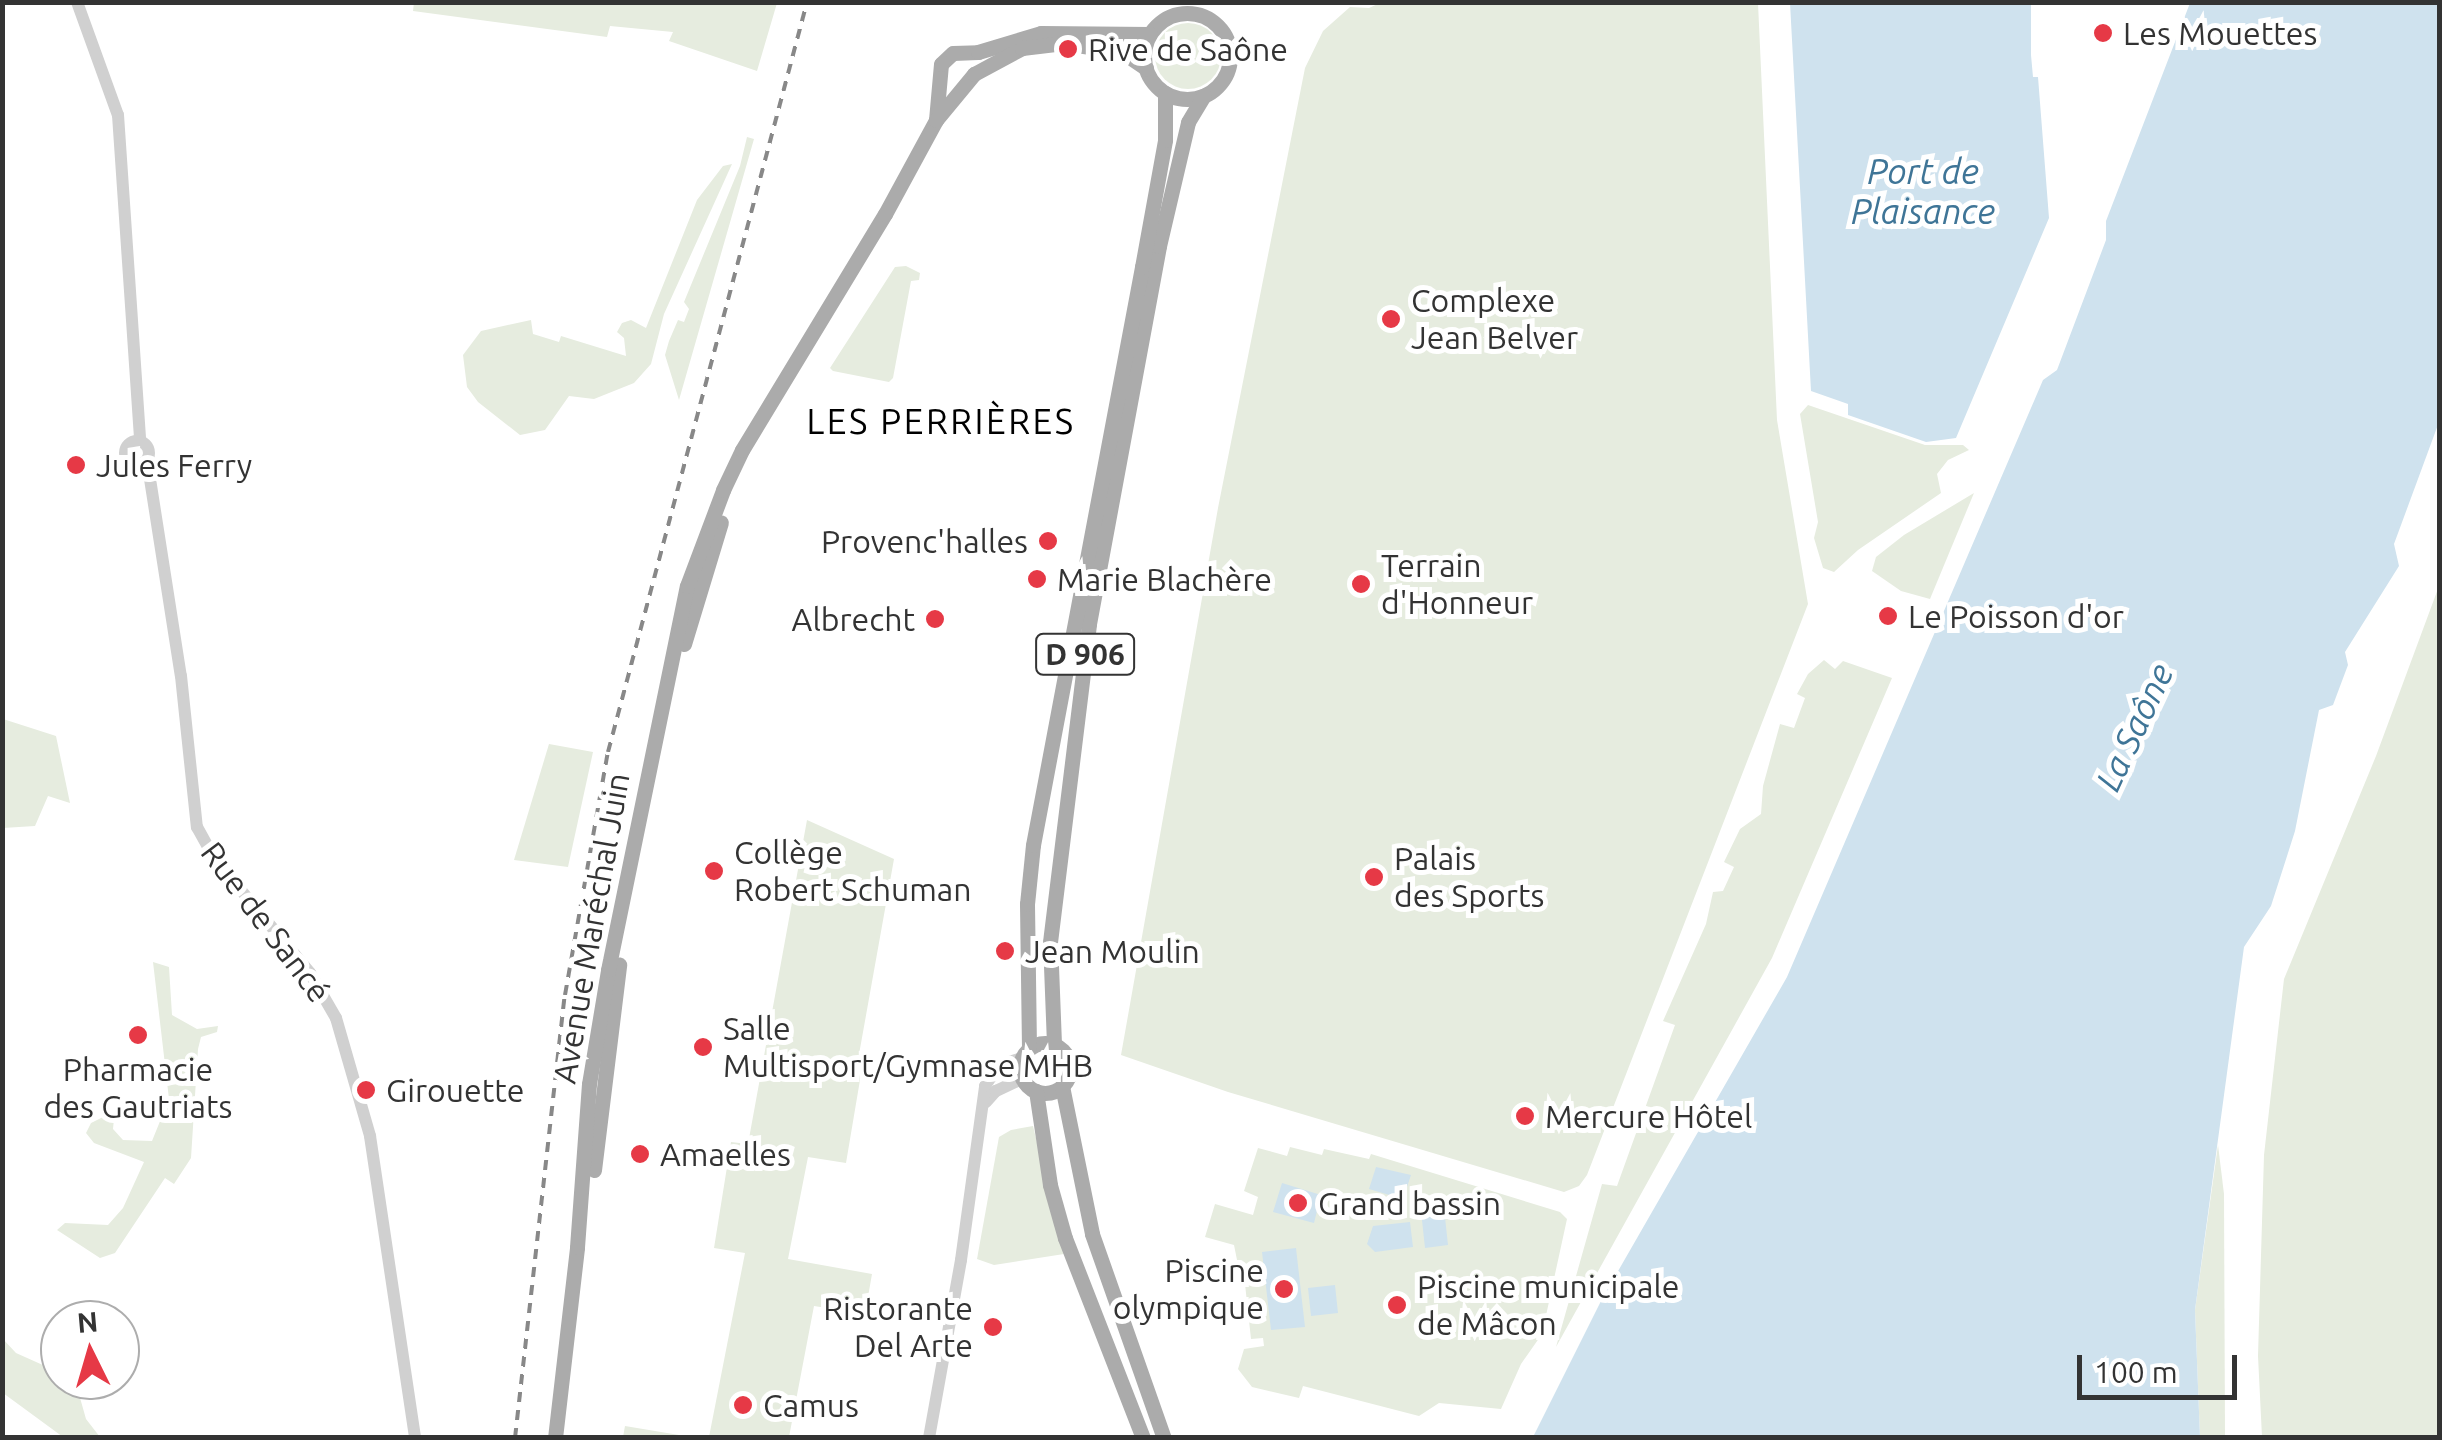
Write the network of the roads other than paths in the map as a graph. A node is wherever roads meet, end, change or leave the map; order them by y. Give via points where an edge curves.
1 (77, 2) edge
2 (1180, 8) edge
3 (1209, 11) edge
4 (1150, 34) junction
5 (963, 54) junction
6 (1146, 68) junction
7 (941, 75) junction
8 (969, 80) junction
9 (1165, 92) junction
10 (1204, 95) junction
11 (936, 120) junction
12 (748, 443) junction
13 (1054, 1044) junction
14 (1025, 1053) junction
15 (1022, 1079) junction
16 (1062, 1086) junction
17 (1036, 1091) junction
18 (986, 1102) junction
19 (415, 1438) edge
20 (555, 1438) edge
21 (564, 1438) edge
22 (929, 1438) edge
23 (1142, 1438) edge
24 (1164, 1438) edge

1 - 19 street, Rue de Sancé via 118,115 140,441 128,444 125,454 142,463 150,479 182,676 197,827 214,858 310,973 336,1018 370,1136
2 - 3 main road
2 - 4 main road
3 - 10 main road via 1224,33 1230,60 1222,81
4 - 5 main road via 1041,33
4 - 6 main road
5 - 7 main road via 948,55
5 - 8 main road via 974,64
6 - 8 main road, Avenue Maréchal Juin via 1122,52 1064,43 1022,48
6 - 9 main road
7 - 8 main road via 953,86
7 - 11 main road, Avenue Maréchal Juin
8 - 11 main road, Avenue Maréchal Juin
9 - 10 main road via 1188,99
9 - 14 main road, D 906 via 1149,231 1033,845
10 - 13 main road, D 906 via 1188,122 1160,246 1089,624 1050,942
11 - 12 main road, Avenue Maréchal Juin
12 - 20 main road, Avenue Maréchal Juin via 687,586 638,805 589,1084
12 - 21 main road, Avenue Maréchal Juin via 668,700 643,830 620,956
13 - 14 main road
13 - 16 main road via 1070,1066
14 - 15 main road
14 - 18 street via 999,1065 985,1086
15 - 17 main road
15 - 18 street
16 - 17 main road
16 - 24 main road via 1092,1234
17 - 23 main road via 1065,1238
18 - 22 street

